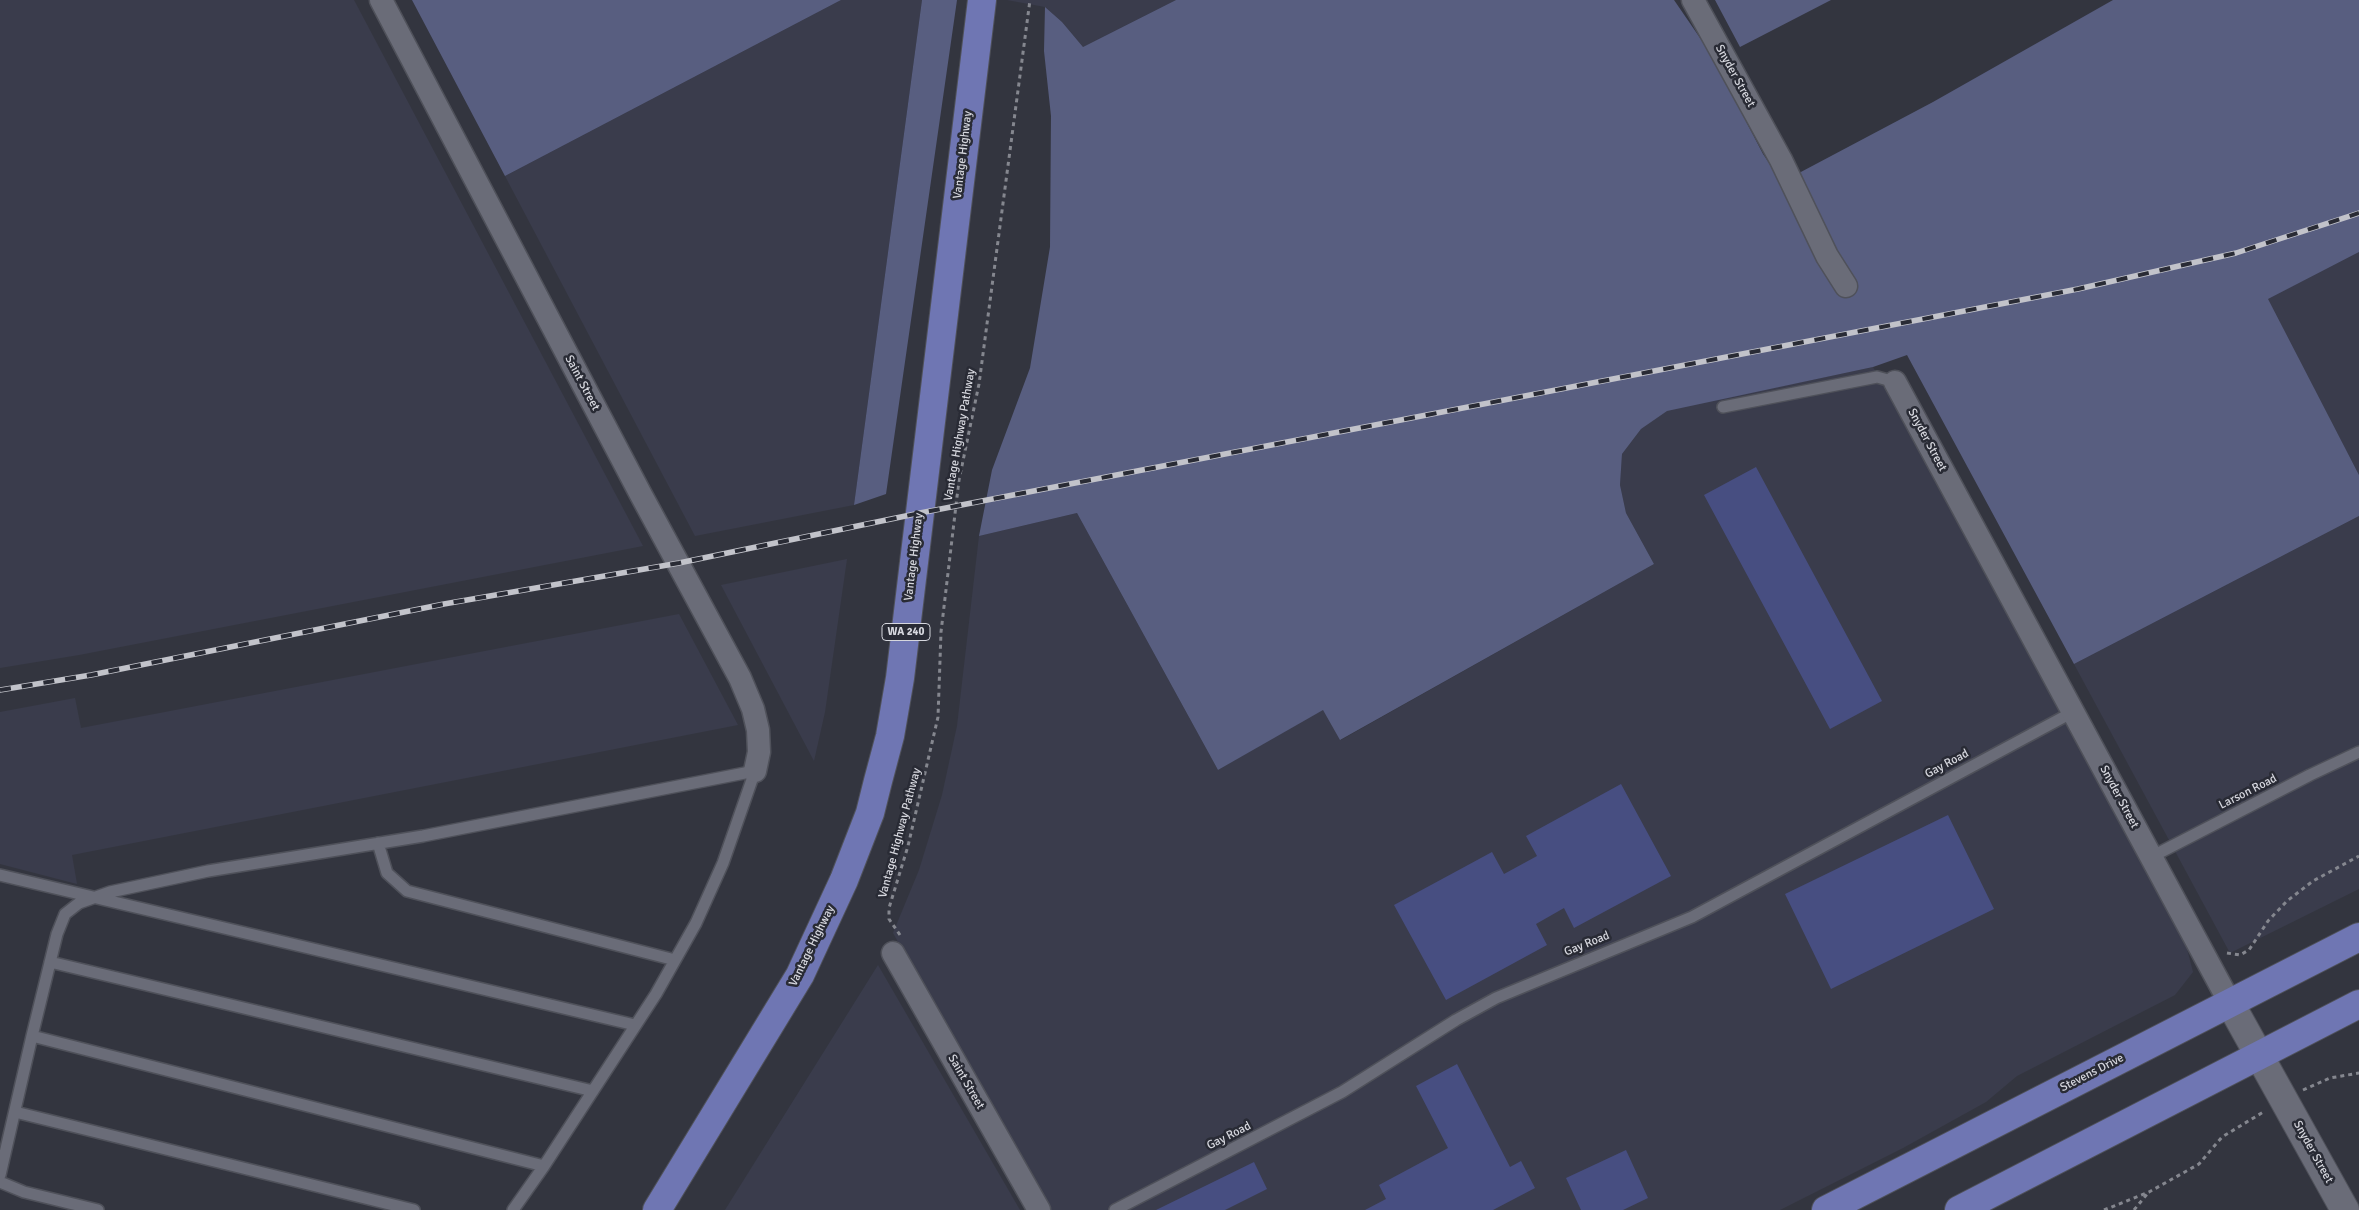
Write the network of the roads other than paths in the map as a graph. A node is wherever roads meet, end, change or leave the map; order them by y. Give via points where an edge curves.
1 (381, 0) edge
2 (982, 0) edge
3 (1692, 0) edge
4 (1846, 286) dead end
5 (1895, 382) joint
6 (1724, 407) dead end
7 (2073, 712) junction
8 (2355, 753) edge
9 (755, 771) junction
10 (378, 843) junction
11 (2151, 857) junction
12 (0, 875) edge
13 (94, 897) junction
14 (2359, 937) edge
15 (893, 953) road end
16 (675, 960) junction
17 (50, 962) junction
18 (2230, 1003) junction
19 (2359, 1004) edge
20 (635, 1025) junction
21 (32, 1036) junction
22 (2258, 1055) junction
23 (593, 1091) junction
24 (15, 1112) junction
25 (544, 1166) junction
26 (0, 1175) edge
27 (0, 1182) edge
28 (2359, 1206) edge
29 (98, 1210) edge
30 (414, 1210) edge
31 (513, 1210) edge
32 (657, 1210) edge
33 (1039, 1210) edge
34 (1115, 1210) edge
35 (1826, 1210) edge
36 (1959, 1210) edge
37 (2345, 1210) edge
38 (2351, 1210) edge

1 - 9 street, Saint Street via 740,678 758,730 759,752
2 - 32 main road, Vantage Highway / WA 240 via 900,678 890,736 870,813 844,880 800,975
3 - 4 street, Snyder Street via 1781,160 1827,256
5 - 6 lane via 1877,377
5 - 7 street, Snyder Street
7 - 11 street, Snyder Street
7 - 34 lane, Gay Road via 1692,917 1496,998 1342,1092
8 - 11 lane, Larson Road
9 - 10 lane
9 - 16 lane via 724,863
10 - 13 lane via 208,871
10 - 16 lane via 387,872 407,891
11 - 18 street, Snyder Street
12 - 13 lane
13 - 17 lane via 64,914
13 - 20 lane
14 - 18 main road, Stevens Drive
15 - 33 street, Saint Street
16 - 20 lane
17 - 21 lane
17 - 23 lane
18 - 22 street, Snyder Street
18 - 35 main road, Stevens Drive
19 - 22 main road
20 - 23 lane
21 - 24 lane
21 - 25 lane
22 - 36 main road
22 - 37 street, Snyder Street
23 - 25 lane
24 - 26 lane
24 - 30 lane
25 - 31 lane
27 - 29 lane via 24,1192
28 - 38 lane

